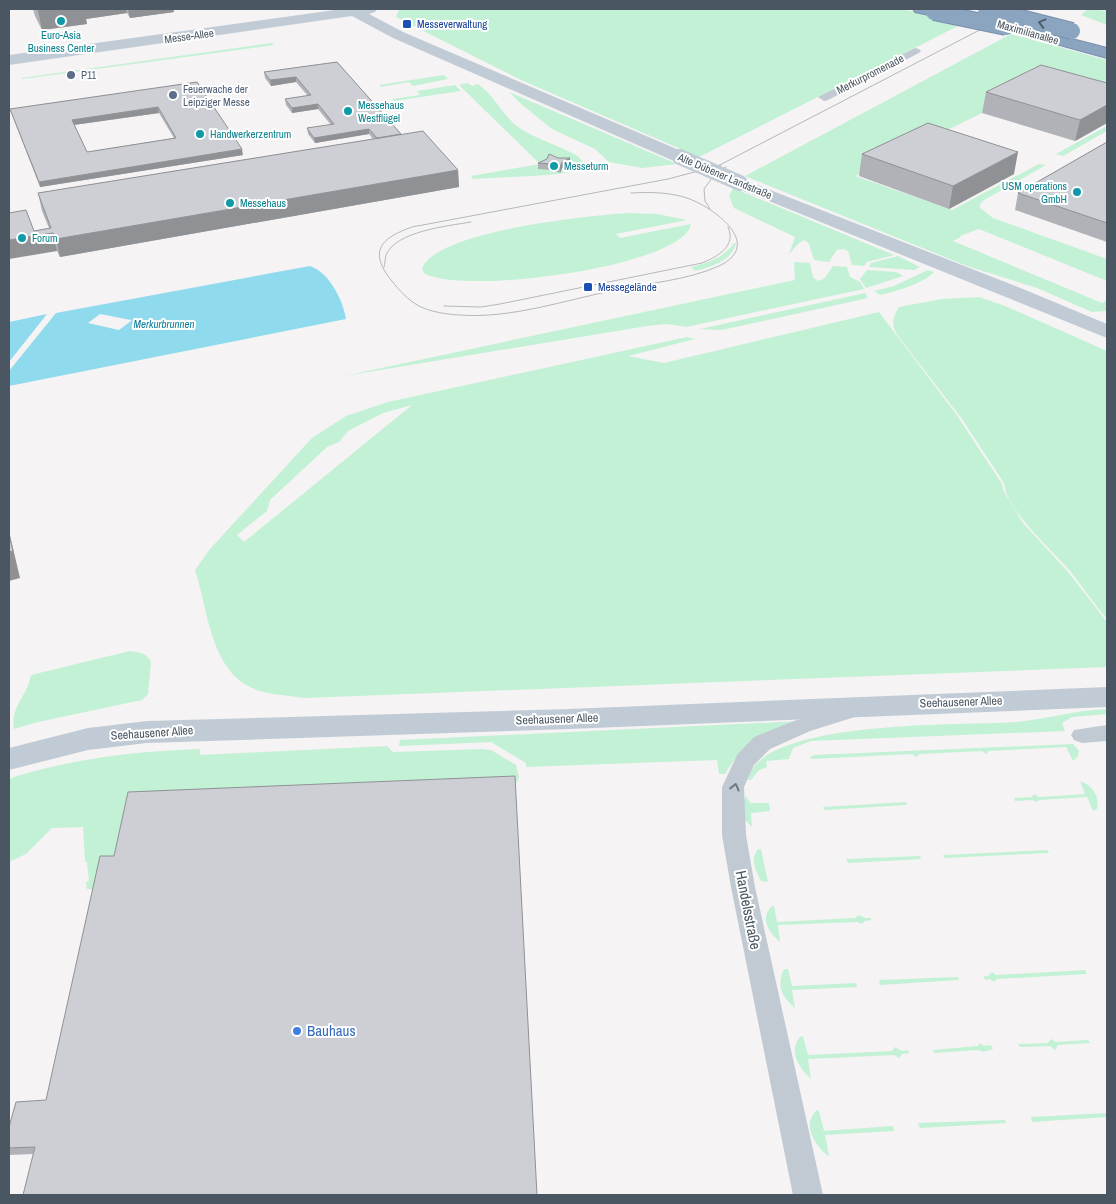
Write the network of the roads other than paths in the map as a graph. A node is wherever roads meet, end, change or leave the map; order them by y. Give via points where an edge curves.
1 (327, 9) edge
2 (370, 9) edge
3 (949, 9) edge
4 (986, 9) edge
5 (995, 9) edge
6 (352, 10) edge
7 (927, 10) edge
8 (1011, 21) junction
9 (1107, 40) edge
10 (915, 51) dead end
11 (9, 52) edge
12 (1107, 53) edge
13 (9, 60) edge
14 (824, 97) dead end
15 (1107, 332) edge
16 (1107, 697) edge
17 (868, 705) junction
18 (1107, 734) edge
19 (1082, 735) dead end
20 (9, 759) edge
21 (808, 1195) edge

1 - 11 main road, Messe-Allee
2 - 6 main road, Messe-Allee
3 - 8 highway, Maximilianallee, bridge
4 - 8 highway, Maximilianallee, bridge
5 - 8 highway, bridge
6 - 13 main road, Messe-Allee
6 - 15 main road, Alte Dübener Landstraße, bridge via 490,76 773,197 1010,290
7 - 8 highway, bridge
9 -> 8 highway, Maximilianallee, bridge
8 - 12 highway, Maximilianallee via 1056,40
10 - 14 street, Merkurpromenade
16 - 17 main road, Seehausener Allee
17 - 20 main road, Seehausener Allee via 568,719 147,732 88,739
21 -> 17 street, Handelsstraße via 744,892 734,835 733,787 745,761 762,743 788,731
18 - 19 street

